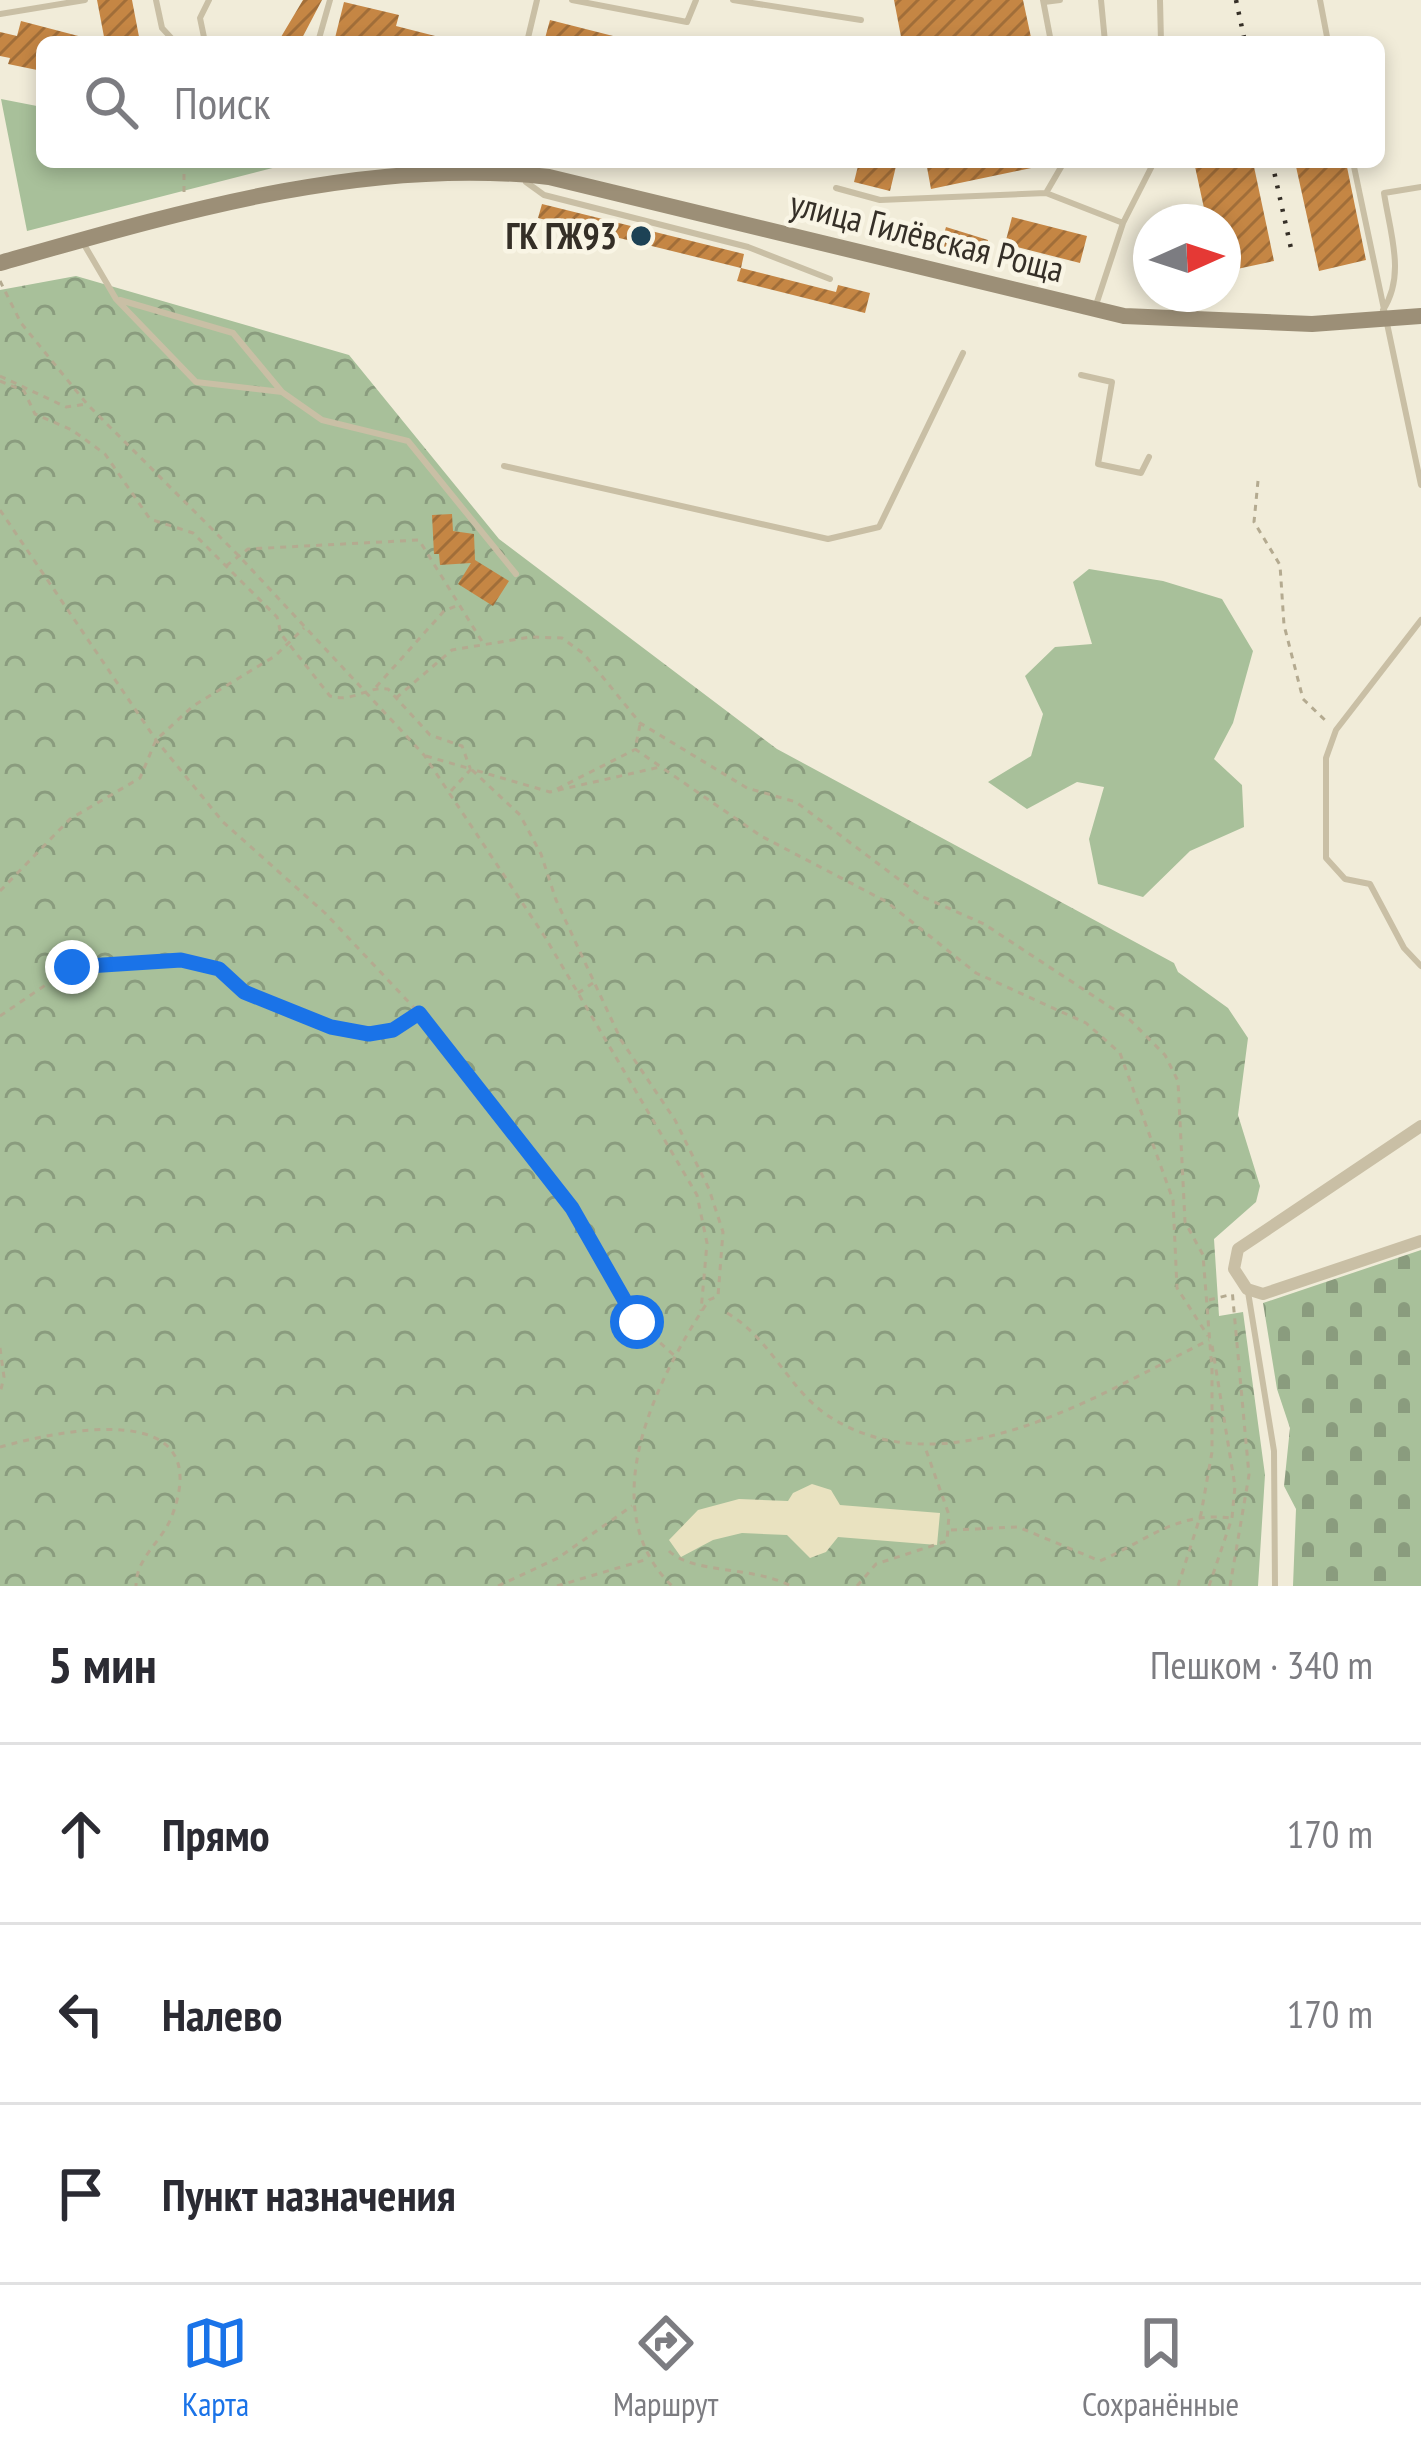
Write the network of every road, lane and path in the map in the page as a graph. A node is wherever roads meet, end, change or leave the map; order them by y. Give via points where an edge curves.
1 (85, 0) edge
2 (156, 0) edge
3 (208, 0) edge
4 (330, 0) edge
5 (536, 0) edge
6 (572, 0) edge
7 (696, 0) edge
8 (733, 0) edge
9 (1060, 0) edge
10 (1101, 0) edge
11 (1160, 0) edge
12 (1320, 0) edge
13 (1044, 1) edge
14 (0, 14) edge
15 (862, 20) dead end
16 (169, 36) edge
17 (204, 36) edge
18 (320, 36) edge
19 (528, 36) edge
20 (1050, 36) edge
21 (1104, 36) edge
22 (1161, 36) edge
23 (1327, 36) edge
24 (184, 168) edge
25 (449, 168) edge
26 (485, 168) edge
27 (495, 168) edge
28 (1061, 168) edge
29 (1151, 168) edge
30 (1354, 168) edge
31 (462, 172) junction
32 (513, 173) junction
33 (836, 188) dead end
34 (1421, 188) edge
35 (1046, 193) junction
36 (184, 216) junction
37 (1123, 223) junction
38 (81, 240) junction
39 (2, 257) edge
40 (830, 280) dead end
41 (0, 281) edge
42 (116, 298) junction
43 (1094, 311) junction
44 (1384, 315) junction
45 (1421, 316) edge
46 (963, 352) dead end
47 (1081, 375) dead end
48 (0, 378) edge
49 (282, 392) junction
50 (87, 404) junction
51 (1150, 457) dead end
52 (504, 466) dead end
53 (1258, 481) dead end
54 (1421, 484) edge
55 (0, 510) edge
56 (239, 556) junction
57 (226, 567) junction
58 (516, 574) dead end
59 (458, 605) junction
60 (1421, 620) edge
61 (306, 627) junction
62 (289, 644) junction
63 (484, 644) junction
64 (376, 687) junction
65 (368, 693) junction
66 (396, 698) junction
67 (640, 723) junction
68 (1336, 730) junction
69 (156, 740) junction
70 (635, 749) junction
71 (424, 755) junction
72 (662, 767) junction
73 (471, 770) junction
74 (450, 791) junction
75 (550, 792) junction
76 (0, 891) edge
77 (1421, 965) edge
78 (595, 982) junction
79 (578, 993) junction
80 (419, 1013) junction
81 (0, 1016) edge
82 (1421, 1126) edge
83 (1421, 1241) edge
84 (1234, 1269) junction
85 (1247, 1289) junction
86 (1231, 1295) junction
87 (1207, 1300) junction
88 (701, 1311) junction
89 (728, 1313) dead end
90 (1210, 1339) junction
91 (0, 1348) edge
92 (676, 1357) junction
93 (0, 1393) edge
94 (925, 1446) junction
95 (0, 1448) edge
96 (632, 1506) junction
97 (1201, 1514) junction
98 (1232, 1518) junction
99 (952, 1530) junction
100 (669, 1551) dead end
101 (650, 1559) junction
102 (136, 1586) edge
103 (497, 1586) edge
104 (557, 1586) edge
105 (672, 1586) edge
106 (791, 1586) edge
107 (857, 1586) edge
108 (1178, 1586) edge
109 (1209, 1586) edge
110 (1230, 1586) edge
111 (1275, 1586) edge

1 - 14 lane
2 - 16 lane
3 - 17 lane
4 - 18 lane
5 - 19 lane
6 - 7 lane via 688,22
8 - 15 lane
9 - 13 lane
10 - 21 lane
11 - 22 lane
12 - 23 lane
13 - 20 lane
24 - 36 path
25 - 31 lane
26 - 31 street, улица Гилёвская Роща
27 - 32 street, улица Гилёвская Роща
28 - 35 lane
29 - 37 lane
30 - 44 lane
31 - 36 street, улица Гилёвская Роща via 380,176
32 - 40 lane via 544,195 748,247
32 - 43 street, улица Гилёвская Роща
33 - 35 lane via 880,200
34 - 44 lane via 1384,193 1396,272
35 - 37 lane
36 - 38 street, улица Гилёвская Роща
37 - 43 lane
38 - 39 street, улица Гилёвская Роща
38 - 42 lane
41 - 50 path via 21,323
42 - 49 lane via 233,333
42 - 49 lane via 196,382
43 - 44 street, улица Гилёвская Роща via 1194,322
44 - 45 street, улица Гилёвская Роща
44 - 54 lane
46 - 52 lane via 879,527 828,539
47 - 51 lane via 1112,382 1098,464 1141,473
48 - 50 path via 66,407
48 - 57 path via 24,391 35,414 105,454 150,519 193,533
49 - 58 lane via 322,420 408,441
50 - 56 path
53 - 68 path via 1254,522 1280,565 1284,625 1304,698
55 - 69 path
56 - 57 path
56 - 59 path via 248,549 419,540
56 - 61 path
57 - 62 path via 277,617
59 - 63 path
59 - 64 path
60 - 68 lane
61 - 62 path
61 - 65 path
62 - 65 path via 330,696
62 - 69 path
63 - 66 path via 452,650
63 - 67 path via 562,638
64 - 65 path
64 - 66 path
65 - 71 path
66 - 73 path via 430,735 462,746
67 - 70 path
67 - 87 path via 747,788 796,802 921,896 984,925 1130,1020 1165,1055 1178,1081 1186,1222 1203,1255
68 - 77 lane via 1326,758 1326,857 1346,880 1370,884
69 - 76 path via 140,778 70,818
69 - 80 path via 223,822
70 - 72 path
70 - 75 path
71 - 73 path
71 - 74 path
72 - 75 path
72 - 90 path via 761,836 886,902 976,974 1086,1023 1120,1053 1173,1200 1177,1288
73 - 74 path
73 - 75 path
73 - 78 path via 520,815
74 - 79 path
78 - 79 path
78 - 88 path via 621,1040 687,1142 723,1232 718,1296
79 - 88 path via 697,1195 707,1243
80 - 81 path via 369,1034 331,1027 244,992 219,969 135,960 72,967
80 - 92 path via 572,1208 637,1322
82 - 84 street via 1238,1249
83 - 85 street via 1263,1294
84 - 85 street
84 - 86 path
85 - 86 path
85 - 111 lane via 1272,1433
86 - 87 path
86 - 110 path via 1249,1475
87 - 90 path
88 - 92 path
89 - 94 path via 764,1340 830,1417
90 - 94 path via 1029,1426
90 - 97 path via 1212,1453
90 - 98 path via 1232,1456
91 - 93 path
92 - 96 path via 643,1432
94 - 99 path
95 - 102 path via 70,1428 148,1433 166,1447 181,1490 172,1519 138,1564
96 - 101 path
96 - 103 path via 558,1558
97 - 98 path
97 - 99 path via 1100,1561 1018,1527
97 - 108 path
98 - 109 path
99 - 107 path via 934,1549 876,1564
100 - 106 path via 693,1566 754,1570
101 - 104 path
101 - 105 path

